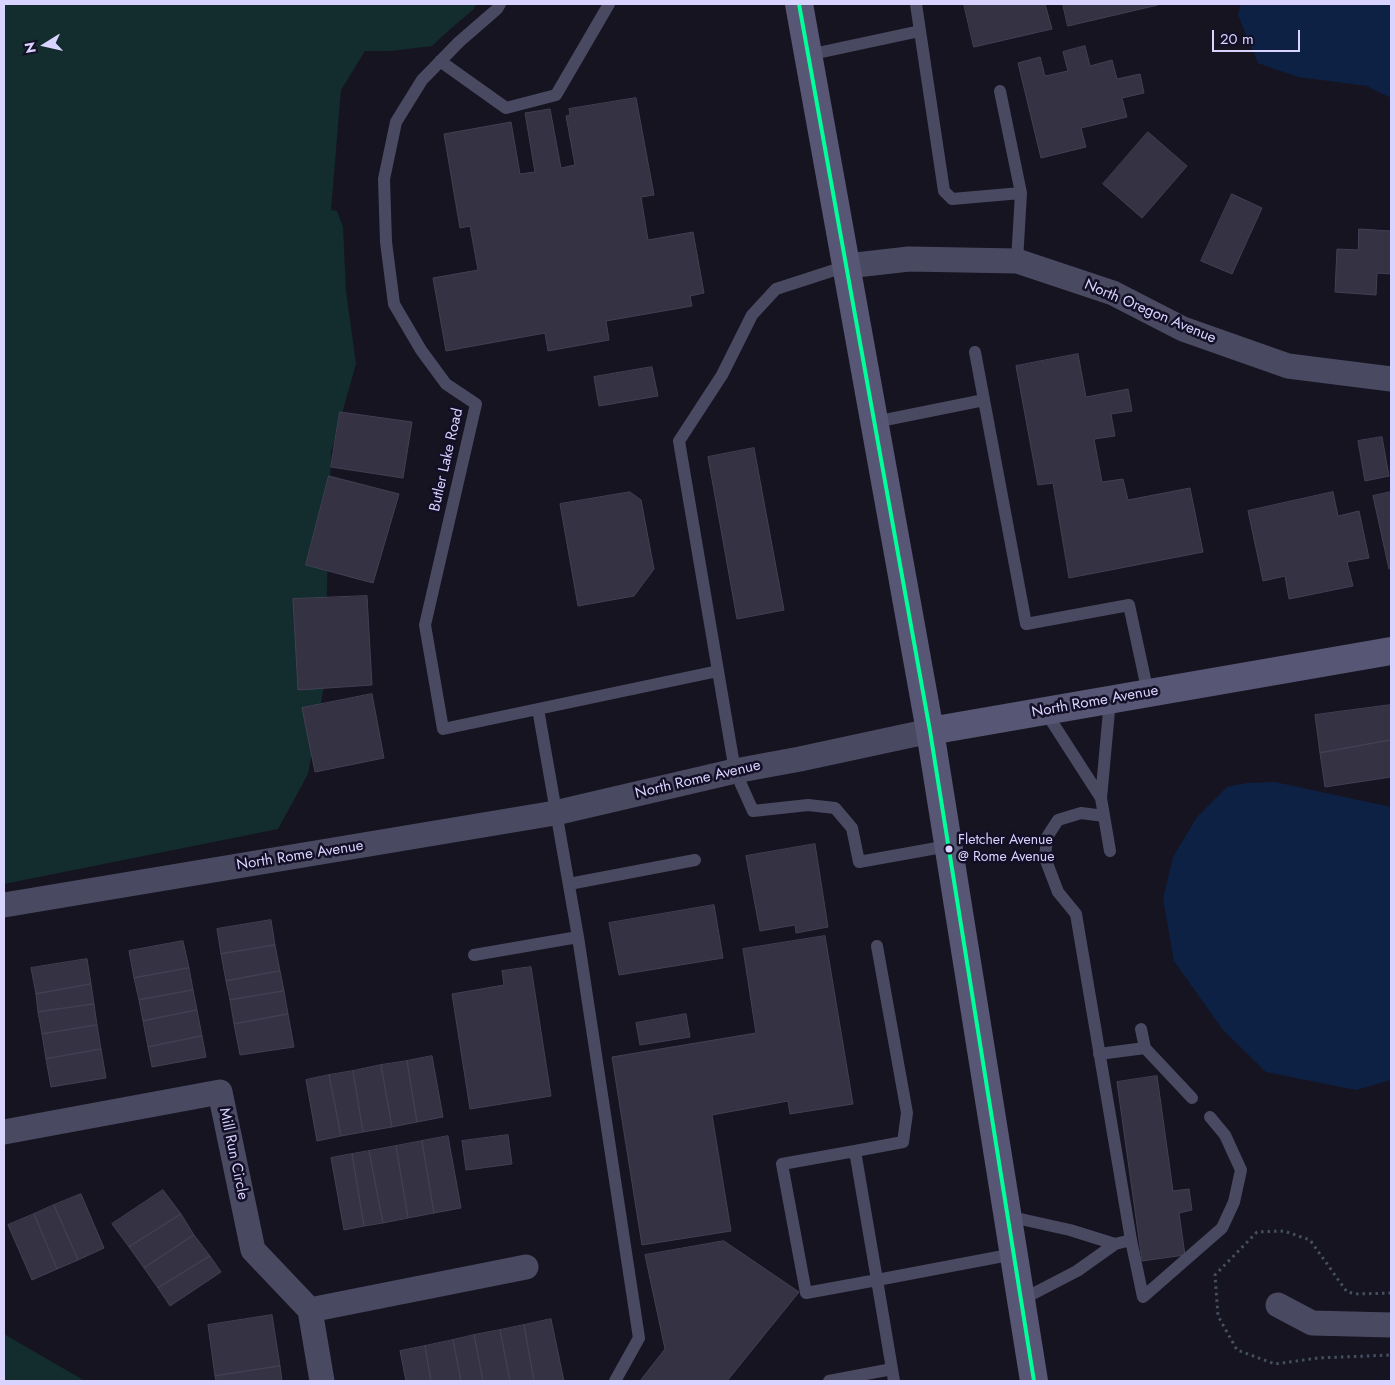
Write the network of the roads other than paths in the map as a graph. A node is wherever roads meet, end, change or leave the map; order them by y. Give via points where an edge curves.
1 (500, 4) edge
2 (609, 4) edge
3 (799, 4) edge
4 (916, 4) edge
5 (920, 31) junction
6 (808, 55) junction
7 (440, 61) junction
8 (1000, 90) dead end
9 (1021, 193) junction
10 (1017, 261) junction
11 (847, 266) junction
12 (975, 352) dead end
13 (1391, 379) edge
14 (984, 400) junction
15 (875, 422) junction
16 (1391, 651) edge
17 (718, 671) junction
18 (1148, 694) junction
19 (1110, 700) junction
20 (538, 710) junction
21 (1046, 711) junction
22 (930, 731) junction
23 (735, 771) junction
24 (1101, 798) junction
25 (555, 813) junction
26 (1104, 816) junction
27 (948, 846) junction
28 (1110, 851) dead end
29 (695, 860) dead end
30 (569, 884) junction
31 (4, 905) edge
32 (578, 937) junction
33 (877, 946) dead end
34 (474, 955) dead end
35 (1141, 1029) dead end
36 (1145, 1048) junction
37 (1099, 1054) junction
38 (1192, 1098) dead end
39 (1210, 1117) dead end
40 (4, 1132) edge
41 (855, 1151) junction
42 (1007, 1216) junction
43 (1131, 1240) junction
44 (1115, 1244) junction
45 (1014, 1254) junction
46 (526, 1268) dead end
47 (877, 1280) junction
48 (1021, 1300) junction
49 (1278, 1305) dead end
50 (310, 1310) junction
51 (1391, 1325) edge
52 (893, 1375) edge
53 (322, 1381) edge
54 (615, 1381) edge
55 (829, 1381) edge
56 (1034, 1381) edge

1 - 7 lane, Butler Lake Road
2 - 7 lane via 556,95 506,108
3 - 6 main road
4 - 5 lane
5 - 6 lane
5 - 9 lane via 944,191 952,199
6 - 11 main road
7 - 20 lane, Butler Lake Road via 422,80 396,122 384,179 386,242 394,304 420,350 446,384 476,404 425,625 443,729
8 - 9 lane
9 - 10 lane
10 - 11 street, North Oregon Avenue via 909,259
10 - 13 street, North Oregon Avenue via 1113,293 1182,329 1288,366
11 - 15 main road
11 - 17 lane via 776,289 752,315 722,375 679,441
12 - 14 lane
14 - 15 lane
14 - 18 lane via 1026,624 1129,605
15 - 22 main road
16 - 18 main road, North Rome Avenue
17 - 20 lane
17 - 23 lane
18 - 19 main road, North Rome Avenue
19 - 21 main road, North Rome Avenue
19 - 24 lane
20 - 25 lane
21 - 22 main road, North Rome Avenue
21 - 24 lane
22 - 23 street, North Rome Avenue
22 - 27 main road
23 - 25 street, North Rome Avenue
23 - 27 lane via 753,811 808,805 835,808 852,828 859,862
24 - 26 lane
25 - 30 lane
25 - 31 street, North Rome Avenue
26 - 28 lane
26 - 37 lane via 1081,813 1058,820 1047,837 1045,858 1058,892 1076,914
27 - 42 main road
29 - 30 lane
30 - 32 lane
32 - 34 lane
32 - 54 lane via 639,1338
33 - 41 lane via 907,1113 903,1142
35 - 36 lane
36 - 37 lane
36 - 38 lane
37 - 43 lane
39 - 43 lane via 1225,1135 1241,1170 1234,1202 1222,1228 1144,1297
40 - 50 street, Mill Run Circle via 220,1092 252,1250
41 - 47 lane
41 - 47 lane via 782,1164 806,1293
42 - 44 lane
42 - 45 main road
43 - 44 lane
44 - 48 lane via 1078,1271
45 - 47 lane
45 - 48 main road
46 - 50 street
47 - 52 lane
48 - 56 main road
49 - 51 street via 1312,1323
50 - 53 street
52 - 55 lane

